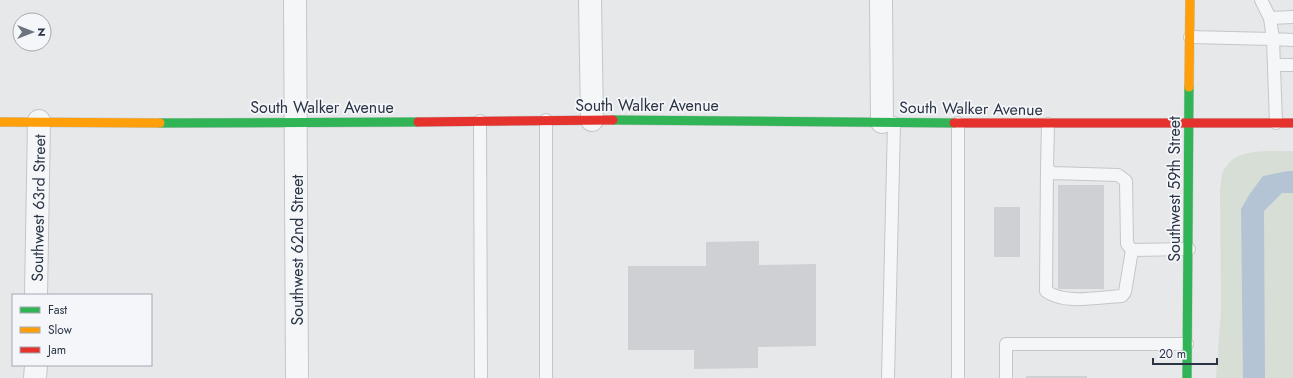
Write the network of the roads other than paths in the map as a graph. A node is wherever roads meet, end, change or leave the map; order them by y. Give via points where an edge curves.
1 (295, 0) edge
2 (590, 0) edge
3 (881, 0) edge
4 (1190, 0) edge
5 (1261, 0) edge
6 (1293, 17) edge
7 (1270, 18) junction
8 (1190, 37) junction
9 (1273, 39) junction
10 (1293, 40) edge
11 (1274, 65) junction
12 (1293, 66) edge
13 (546, 120) junction
14 (592, 120) junction
15 (39, 121) junction
16 (480, 121) junction
17 (0, 122) edge
18 (296, 122) junction
19 (888, 122) junction
20 (958, 123) junction
21 (1276, 123) junction
22 (1293, 123) edge
23 (1048, 124) junction
24 (1190, 124) junction
25 (1047, 168) junction
26 (1132, 250) junction
27 (1189, 250) junction
28 (36, 294) edge
29 (1187, 344) junction
30 (36, 366) edge
31 (35, 378) edge
32 (297, 378) edge
33 (481, 378) edge
34 (546, 378) edge
35 (888, 378) edge
36 (958, 378) edge
37 (1006, 378) edge
38 (1187, 378) edge

1 - 18 street, Southwest 62nd Street
2 - 14 street
3 - 19 street
4 - 8 main road, Southwest 59th Street
5 - 7 lane
6 - 7 lane
7 - 9 lane
8 - 9 lane
8 - 24 main road, Southwest 59th Street
9 - 10 lane
9 - 11 lane
11 - 12 lane
11 - 21 lane
13 - 14 main road, South Walker Avenue
13 - 16 main road, South Walker Avenue
13 - 34 lane
14 - 19 main road, South Walker Avenue
15 - 17 main road, South Walker Avenue
15 - 18 main road, South Walker Avenue
15 - 28 street, Southwest 63rd Street
16 - 18 main road, South Walker Avenue
16 - 33 lane
18 - 32 street, Southwest 62nd Street
19 - 20 main road, South Walker Avenue
19 - 35 lane
20 - 23 main road, South Walker Avenue
20 - 36 lane
21 - 22 main road, South Walker Avenue
21 - 24 main road, South Walker Avenue
23 - 24 main road, South Walker Avenue
23 - 25 lane
24 - 27 main road, Southwest 59th Street
25 - 26 lane via 1052,173 1118,175 1126,181 1127,244
25 - 26 lane via 1046,291 1051,295 1073,299 1122,296 1125,292
26 - 27 lane
27 - 29 main road, Southwest 59th Street
29 - 37 lane via 1006,344
29 - 38 main road, Southwest 59th Street
30 - 31 street

